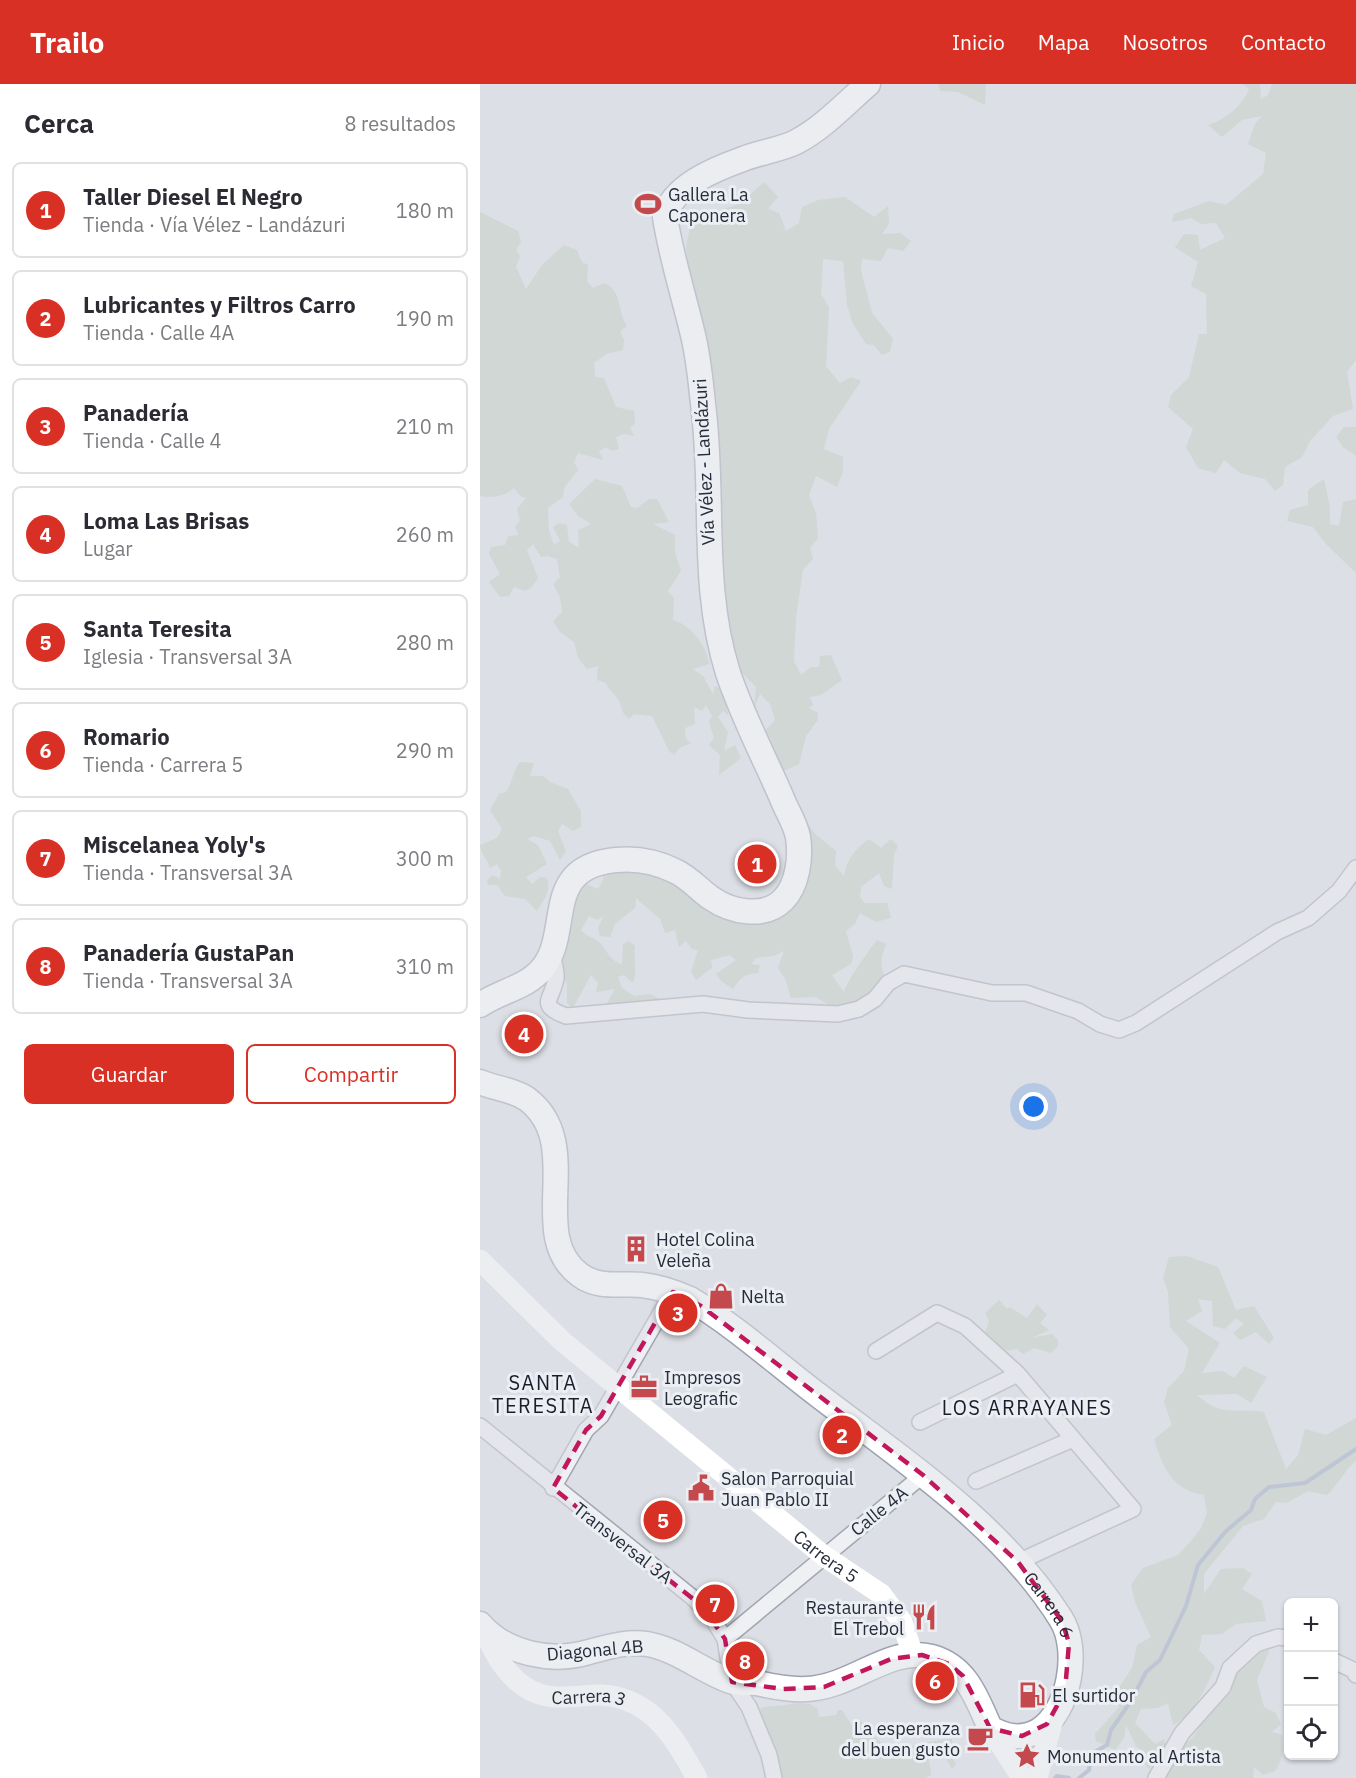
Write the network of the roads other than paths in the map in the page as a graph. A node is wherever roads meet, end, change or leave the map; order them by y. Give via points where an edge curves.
1 (868, 84) edge
2 (1356, 868) edge
3 (552, 953) junction
4 (480, 1005) edge
5 (480, 1082) edge
6 (480, 1260) edge
7 (673, 1292) junction
8 (876, 1351) dead end
9 (1018, 1374) junction
10 (618, 1385) junction
11 (920, 1422) dead end
12 (480, 1426) edge
13 (1073, 1439) junction
14 (923, 1475) junction
15 (976, 1481) dead end
16 (553, 1488) junction
17 (824, 1556) junction
18 (1018, 1562) junction
19 (482, 1626) edge
20 (1284, 1638) edge
21 (725, 1640) junction
22 (525, 1652) junction
23 (913, 1655) junction
24 (1338, 1663) edge
25 (1356, 1675) edge
26 (732, 1682) junction
27 (524, 1688) junction
28 (1055, 1712) junction
29 (990, 1728) junction
30 (698, 1778) edge
31 (774, 1778) edge
32 (1022, 1778) edge
33 (1037, 1778) edge
34 (1156, 1778) edge

1 - 3 main road, Vía Vélez - Landázuri via 795,143 743,159 676,194 665,217 693,334 705,416 716,631 729,675 798,836 799,859 791,888 778,904 758,911 734,909 664,866 641,861 605,862 586,869 567,890 559,907
2 - 3 street via 1339,891 1308,918 1277,932 1154,1012 1119,1030 1026,993 992,993 904,974 859,1009 838,1014 703,1004 566,1016 548,1005 556,975
3 - 4 main road via 528,981 501,991
5 - 7 main road, Carrera 6 via 520,1095 536,1107 548,1124 555,1143 557,1240 568,1264 582,1277 599,1284 642,1285
6 - 10 street, Carrera 5 via 562,1341
7 - 10 street
7 - 14 main road, Carrera 6 via 700,1306
8 - 9 street via 937,1313 965,1326
9 - 11 street
9 - 13 street
10 - 16 street via 601,1416 586,1430
10 - 17 street, Carrera 5
12 - 16 street, Transversal 3A
13 - 15 street
13 - 18 street via 1133,1509
14 - 17 street, Calle 4A
14 - 18 main road, Carrera 6
16 - 21 street, Transversal 3A via 692,1597 711,1616
17 - 21 street, Calle 4A
17 - 23 street, Carrera 5 via 889,1602 902,1622
18 - 28 main road, Carrera 6 via 1066,1632 1070,1667
19 - 22 main road, Diagonal 4B
19 - 27 street via 496,1656
20 - 34 street via 1256,1644 1230,1668 1223,1687 1182,1733
21 - 26 street, Transversal 3A
22 - 26 main road, Diagonal 4B via 563,1656 620,1644 644,1644 675,1654
22 - 27 street via 519,1662
23 - 26 main road, Diagonal 4B via 881,1663 824,1687 783,1689
23 - 29 main road via 940,1660 963,1676
24 - 25 street
26 - 31 street via 749,1707
27 - 30 street, Carrera 3 via 558,1698 595,1694 635,1704 673,1738
28 - 29 main road via 1047,1724 1029,1735 1008,1736
28 - 33 street, Carrera 6
29 - 32 street

